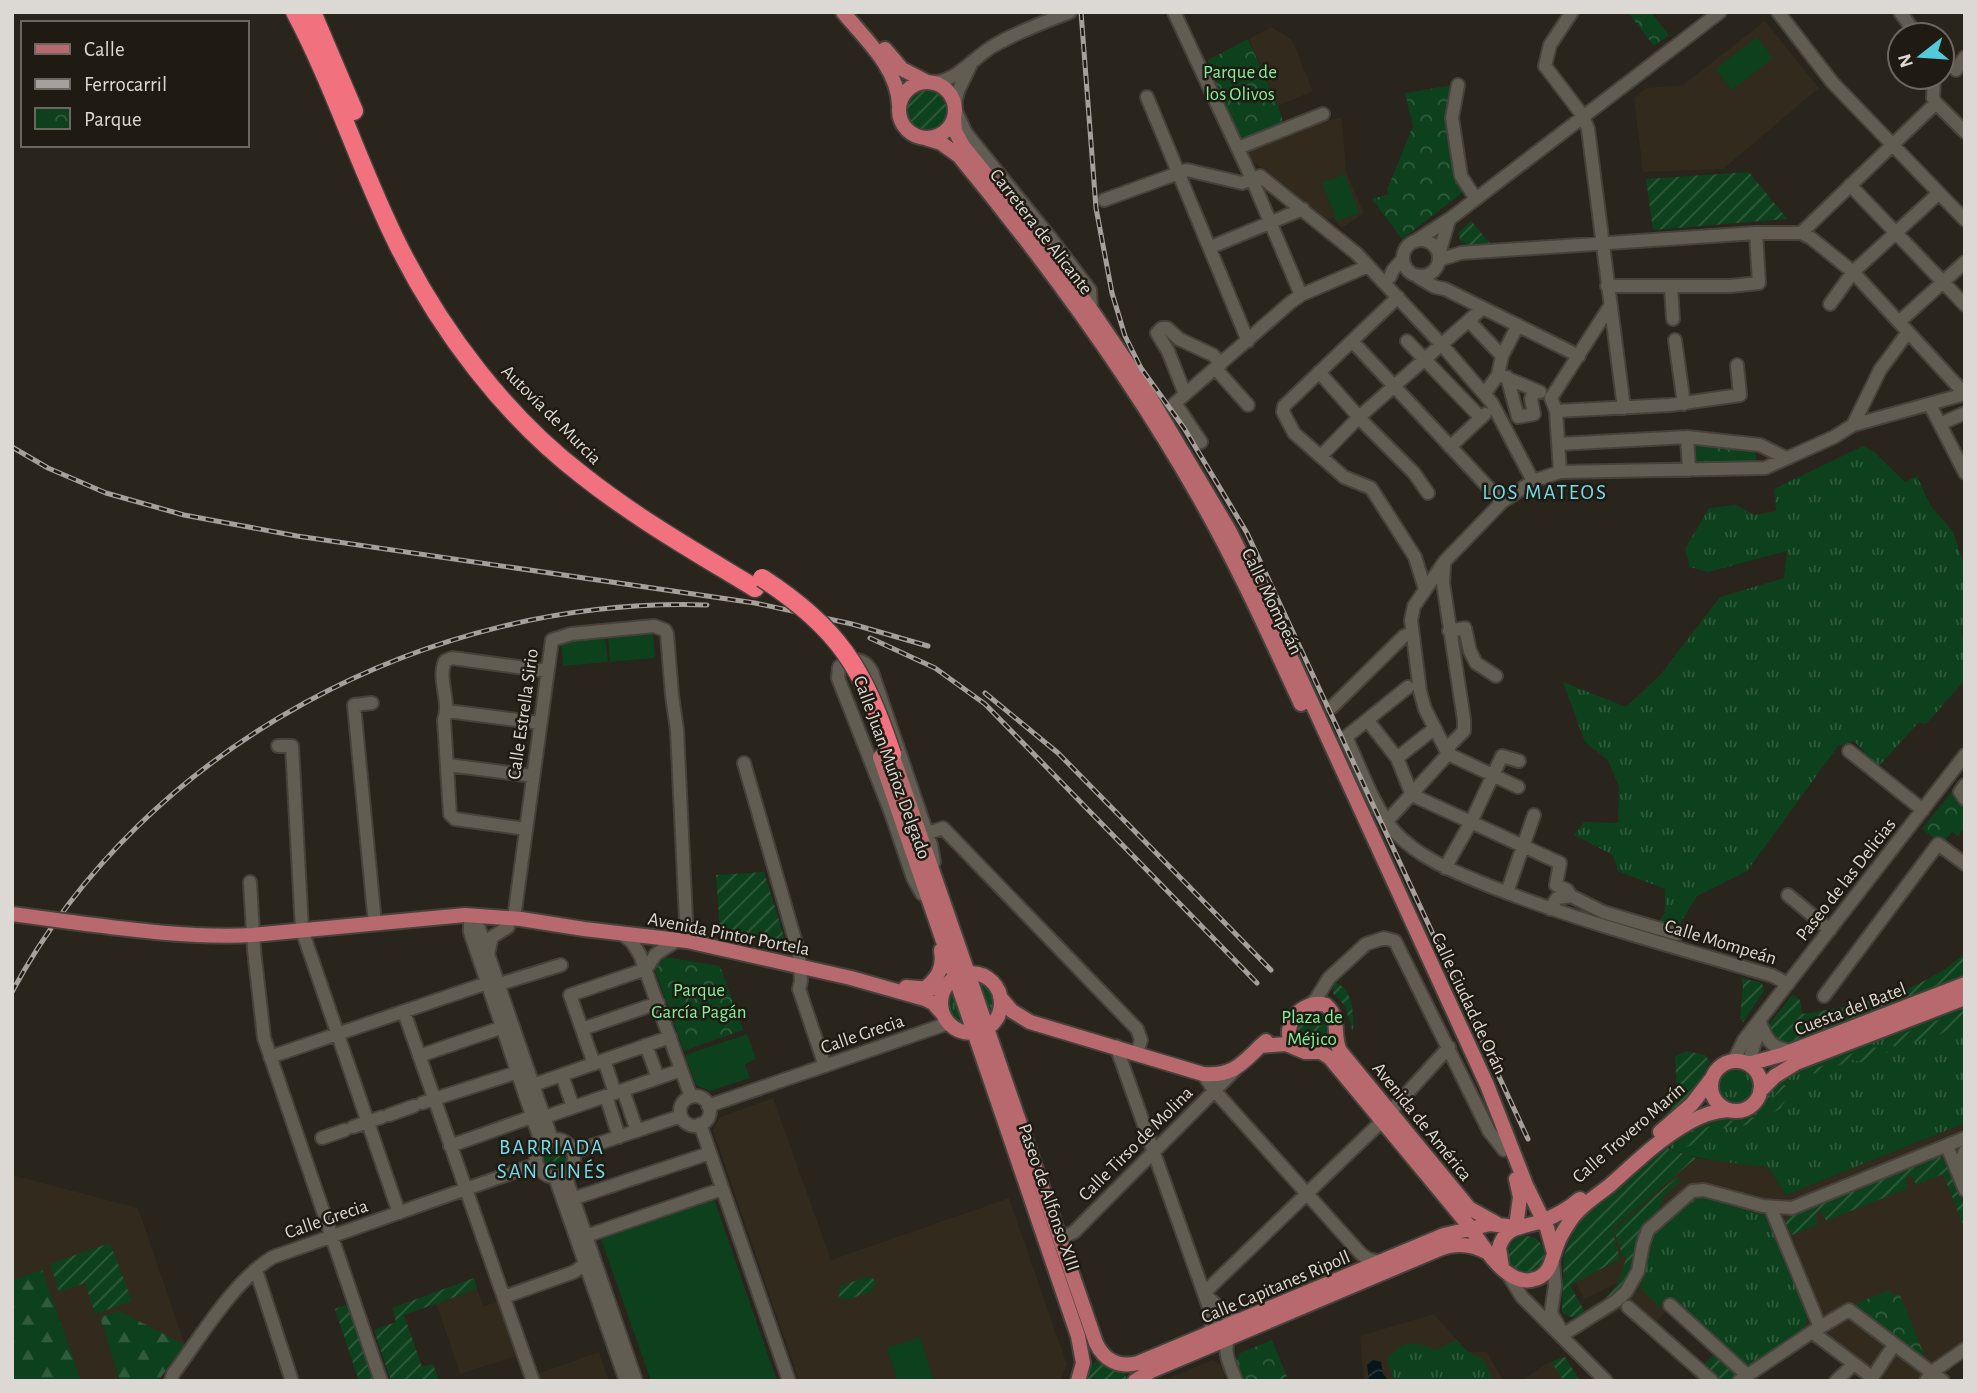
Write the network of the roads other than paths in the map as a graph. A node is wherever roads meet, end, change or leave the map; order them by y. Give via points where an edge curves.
1 (295, 12) edge
2 (312, 12) edge
3 (843, 12) edge
4 (855, 12) edge
5 (1070, 12) edge
6 (1174, 12) edge
7 (1572, 12) edge
8 (1720, 12) edge
9 (1778, 12) edge
10 (1965, 57) edge
11 (972, 63) junction
12 (1956, 70) dead end
13 (929, 82) junction
14 (1458, 85) dead end
15 (1933, 91) edge
16 (1147, 97) dead end
17 (1936, 103) junction
18 (899, 109) junction
19 (955, 110) junction
20 (1323, 114) dead end
21 (1583, 116) junction
22 (350, 117) junction
23 (1965, 132) edge
24 (925, 138) junction
25 (1893, 144) junction
26 (1238, 148) junction
27 (1179, 172) junction
28 (1252, 179) junction
29 (1850, 186) junction
30 (1939, 193) junction
31 (1476, 199) junction
32 (1104, 200) dead end
33 (1303, 209) junction
34 (1449, 219) junction
35 (1965, 220) edge
36 (1271, 223) junction
37 (1756, 233) junction
38 (1801, 233) junction
39 (1895, 233) junction
40 (1417, 240) junction
41 (1602, 244) junction
42 (1211, 247) junction
43 (1437, 254) junction
44 (1402, 260) junction
45 (1965, 261) edge
46 (1368, 266) junction
47 (1853, 272) junction
48 (1414, 275) junction
49 (1387, 280) junction
50 (1942, 282) junction
51 (1607, 286) junction
52 (1671, 287) junction
53 (1442, 288) junction
54 (1301, 295) junction
55 (1398, 297) junction
56 (1830, 304) dead end
57 (1965, 305) edge
58 (1610, 306) junction
59 (1483, 308) junction
60 (1673, 318) dead end
61 (1469, 321) junction
62 (1518, 325) junction
63 (1904, 327) junction
64 (1675, 340) dead end
65 (1248, 341) junction
66 (1352, 341) junction
67 (1407, 341) dead end
68 (1442, 345) junction
69 (1502, 356) junction
70 (1579, 356) junction
71 (1119, 359) junction
72 (1425, 359) junction
73 (1737, 365) dead end
74 (1218, 366) junction
75 (1319, 372) junction
76 (1503, 376) junction
77 (1394, 386) junction
78 (1535, 390) junction
79 (1485, 393) junction
80 (1185, 394) junction
81 (1965, 394) edge
82 (1551, 398) junction
83 (1684, 404) junction
84 (1248, 405) dead end
85 (1930, 405) junction
86 (1493, 406) junction
87 (1623, 408) junction
88 (1556, 411) junction
89 (1965, 413) edge
90 (1359, 417) junction
91 (1480, 418) junction
92 (1940, 424) junction
93 (1853, 425) junction
94 (1688, 437) junction
95 (1200, 442) dead end
96 (1559, 444) junction
97 (1760, 445) junction
98 (1450, 447) junction
99 (1321, 456) junction
100 (1786, 458) junction
101 (1761, 469) junction
102 (1689, 470) junction
103 (1560, 472) junction
104 (1965, 473) edge
105 (1533, 481) junction
106 (1428, 493) dead end
107 (1502, 502) junction
108 (1445, 562) junction
109 (1424, 589) junction
110 (1449, 631) junction
111 (1412, 633) junction
112 (560, 637) junction
113 (547, 671) junction
114 (1496, 676) dead end
115 (1408, 687) dead end
116 (373, 703) dead end
117 (1332, 707) dead end
118 (447, 711) junction
119 (1368, 721) junction
120 (540, 723) junction
121 (1435, 728) junction
122 (278, 746) dead end
123 (1849, 751) dead end
124 (1448, 754) junction
125 (1965, 755) edge
126 (886, 756) joint
127 (1397, 758) junction
128 (1520, 761) dead end
129 (744, 763) dead end
130 (448, 765) junction
131 (1492, 775) junction
132 (533, 776) junction
133 (1518, 787) dead end
134 (1412, 794) junction
135 (1923, 810) junction
136 (1534, 815) dead end
137 (1388, 820) junction
138 (1471, 822) junction
139 (526, 829) junction
140 (928, 833) junction
141 (1375, 842) joint
142 (1522, 845) junction
143 (1965, 864) edge
144 (1379, 867) junction
145 (1445, 868) junction
146 (250, 882) dead end
147 (1507, 892) junction
148 (1788, 895) dead end
149 (1571, 896) junction
150 (1550, 909) junction
151 (12, 914) edge
152 (428, 918) junction
153 (942, 919) junction
154 (514, 921) junction
155 (375, 924) junction
156 (473, 924) junction
157 (302, 930) junction
158 (1830, 930) junction
159 (621, 933) junction
160 (1678, 934) dead end
161 (253, 935) junction
162 (651, 936) junction
163 (682, 941) junction
164 (488, 954) junction
165 (656, 954) junction
166 (561, 965) dead end
167 (644, 966) junction
168 (800, 966) junction
169 (957, 978) junction
170 (1329, 978) junction
171 (866, 982) junction
172 (492, 984) junction
173 (1788, 984) junction
174 (1965, 984) edge
175 (924, 989) junction
176 (1824, 996) dead end
177 (1000, 997) junction
178 (1965, 998) edge
179 (658, 1003) junction
180 (1309, 1005) junction
181 (1328, 1006) junction
182 (404, 1012) junction
183 (946, 1019) junction
184 (1030, 1022) junction
185 (1759, 1024) junction
186 (1290, 1025) junction
187 (503, 1027) junction
188 (582, 1029) junction
189 (1336, 1029) junction
190 (984, 1030) junction
191 (337, 1034) junction
192 (670, 1037) junction
193 (646, 1045) junction
194 (1116, 1046) junction
195 (1260, 1046) junction
196 (1294, 1047) junction
197 (1449, 1047) junction
198 (1310, 1051) junction
199 (1792, 1051) junction
200 (1137, 1053) junction
201 (419, 1056) junction
202 (270, 1057) junction
203 (599, 1062) junction
204 (1733, 1062) junction
205 (1748, 1064) junction
206 (825, 1066) junction
207 (1237, 1068) junction
208 (681, 1070) junction
209 (519, 1072) junction
210 (1203, 1074) junction
211 (562, 1075) junction
212 (657, 1078) junction
213 (1712, 1078) junction
214 (533, 1085) junction
215 (1214, 1090) junction
216 (1760, 1091) junction
217 (614, 1093) junction
218 (691, 1097) junction
219 (423, 1103) junction
220 (708, 1106) junction
221 (573, 1107) junction
222 (1728, 1110) junction
223 (681, 1115) junction
224 (539, 1116) junction
225 (1386, 1116) junction
226 (368, 1122) junction
227 (700, 1125) junction
228 (637, 1130) junction
229 (620, 1137) junction
230 (1965, 1138) edge
231 (312, 1141) junction
232 (547, 1142) junction
233 (450, 1146) junction
234 (1947, 1146) junction
235 (1504, 1150) junction
236 (573, 1152) junction
237 (1154, 1152) junction
238 (1965, 1152) edge
239 (709, 1153) junction
240 (537, 1164) junction
241 (560, 1176) junction
242 (1525, 1187) junction
243 (1964, 1187) edge
244 (722, 1189) junction
245 (466, 1190) junction
246 (1307, 1194) junction
247 (572, 1199) junction
248 (1450, 1203) junction
249 (1779, 1208) junction
250 (399, 1213) junction
251 (1569, 1213) junction
252 (1544, 1220) junction
253 (1498, 1224) junction
254 (1520, 1226) junction
255 (1470, 1227) junction
256 (1058, 1233) junction
257 (332, 1236) junction
258 (586, 1236) junction
259 (1450, 1238) junction
260 (1553, 1251) junction
261 (1487, 1253) junction
262 (1381, 1262) junction
263 (585, 1264) junction
264 (256, 1270) junction
265 (1505, 1271) junction
266 (1204, 1293) junction
267 (1555, 1294) junction
268 (504, 1297) junction
269 (1670, 1305) dead end
270 (1628, 1307) dead end
271 (1588, 1319) junction
272 (1240, 1321) junction
273 (1816, 1325) junction
274 (1205, 1336) junction
275 (1230, 1337) junction
276 (1566, 1339) junction
277 (1894, 1345) junction
278 (1965, 1349) edge
279 (1111, 1362) junction
280 (1854, 1364) junction
281 (172, 1377) edge
282 (1929, 1377) edge
283 (1743, 1378) edge
284 (1078, 1379) edge
285 (1871, 1379) edge
286 (292, 1381) edge
287 (381, 1381) edge
288 (533, 1381) edge
289 (626, 1381) edge
290 (636, 1381) edge
291 (789, 1381) edge
292 (1128, 1381) edge
293 (1135, 1381) edge
294 (1236, 1381) edge
295 (1606, 1381) edge
296 (1712, 1381) edge
297 (1836, 1381) edge
298 (1943, 1381) edge

1 - 22 highway, Autovía de Murcia
2 - 22 highway, Autovía de Murcia
3 - 18 main road via 888,68 897,88
4 - 13 main road via 902,69
5 - 11 street via 993,46
6 - 26 street
7 - 21 street via 1550,45 1545,66
8 - 21 street
9 - 25 street via 1832,82
10 - 12 street
11 - 13 street via 945,80
11 - 19 street via 958,91
13 - 18 main road via 908,90
13 - 19 main road via 944,88
14 - 31 street via 1452,118 1461,176
15 - 17 street
16 - 27 street
17 - 23 street
17 - 25 street
18 - 24 main road via 908,131
19 - 24 main road via 943,133
19 - 71 main road, Carretera de Alicante via 954,128 961,143 1091,309
20 - 26 street
21 - 31 street
21 - 41 street
22 - 126 highway, Autovía de Murcia, bridge via 419,261 496,373 551,432 598,473 811,614 857,670 874,703
24 - 71 main road, Carretera de Alicante via 958,156
25 - 29 street
25 - 30 street
26 - 28 street
27 - 28 street via 1193,169 1242,183
27 - 32 street
27 - 42 street
28 - 33 street via 1260,176
28 - 36 street
29 - 38 street
29 - 39 street
30 - 35 street
30 - 39 street
31 - 34 street
33 - 36 street
33 - 46 street
34 - 40 street
34 - 43 street
36 - 42 street
36 - 54 street
37 - 38 street
37 - 41 street
37 - 52 street via 1759,283
38 - 47 street
39 - 47 street
39 - 50 street
40 - 43 street
40 - 44 street via 1409,244
41 - 43 street
41 - 51 street
42 - 65 street
43 - 48 street via 1426,276
43 - 53 street
44 - 48 street
44 - 49 street
45 - 50 street
46 - 49 street
46 - 54 street
47 - 56 street
47 - 63 street
48 - 49 street
48 - 53 street
49 - 55 street
50 - 57 street
50 - 63 street
51 - 52 street
51 - 58 street
52 - 60 street
53 - 59 street
54 - 65 street
55 - 66 street
55 - 68 street
58 - 70 street
58 - 87 street
59 - 61 street
59 - 62 street
61 - 68 street
61 - 69 street
62 - 69 street
62 - 70 street
63 - 81 street
63 - 93 street
64 - 83 street
65 - 74 street
66 - 75 street
66 - 77 street
67 - 72 street
68 - 72 street
68 - 79 street
69 - 76 street
70 - 82 street
71 - 141 main road, Calle Mompeán via 1186,454 1234,542
71 - 144 main road, Calle Mompeán via 1231,558
72 - 77 street
72 - 91 street
73 - 83 street via 1740,396
74 - 80 street
74 - 80 street via 1213,355 1162,328 1158,336
74 - 84 street
75 - 90 street
75 - 99 street via 1283,412 1294,433
76 - 78 street
76 - 78 street via 1518,417 1534,414 1531,399
76 - 79 street
77 - 90 street
77 - 98 street
78 - 82 street
79 - 86 street
80 - 95 street via 1174,403
81 - 85 street
82 - 88 street
83 - 87 street
85 - 92 street
85 - 93 street
86 - 91 street
86 - 105 street
87 - 88 street
88 - 96 street
89 - 92 street
90 - 99 street
90 - 106 street via 1415,473
91 - 98 street
92 - 104 street
93 - 100 street
94 - 96 street
94 - 97 street
94 - 102 street
96 - 103 street
97 - 100 street
97 - 101 street
98 - 107 street
99 - 109 street via 1344,477 1371,488 1415,557
100 - 101 street
101 - 102 street
102 - 103 street
103 - 105 street
105 - 107 street
107 - 108 street
108 - 109 street
108 - 110 street
109 - 111 street via 1414,606
110 - 114 street via 1465,628 1476,663
110 - 124 street via 1468,733 1450,745
111 - 117 street
111 - 121 street via 1420,691
112 - 113 street, Calle Estrella Sirio via 550,644
112 - 154 street, Calle Estrella Sirio
112 - 163 street via 654,626 667,634 677,730
113 - 118 street via 452,658 444,663 442,677
113 - 120 street, Calle Estrella Sirio
115 - 119 street
116 - 155 street via 354,705
118 - 120 street
118 - 130 street
119 - 127 street
119 - 137 street, Calle Mompeán via 1346,737
120 - 132 street, Calle Estrella Sirio
121 - 124 street
121 - 127 street
122 - 157 street via 292,746
123 - 135 street
124 - 131 street
124 - 134 street
125 - 135 street, Paseo de las Delicias
126 - 153 main road, Calle Juan Muñoz Delgado
127 - 134 street
128 - 131 street via 1502,756
129 - 168 street
130 - 132 street
130 - 139 street via 450,814 455,819
131 - 133 street
131 - 138 street
132 - 139 street, Calle Estrella Sirio
134 - 137 street
134 - 138 street
135 - 158 street, Paseo de las Delicias
136 - 142 street
137 - 145 street, Calle Mompeán via 1415,850
138 - 142 street
138 - 145 street
139 - 154 street, Calle Estrella Sirio
140 - 153 street, Calle Juan Muñoz Delgado
140 - 153 street, Calle Juan Muñoz Delgado via 872,672 863,661 844,662 837,671 853,721 913,878
140 - 200 street via 943,828 1137,1029 1141,1040
141 - 144 main road, Calle Ciudad de Orán
142 - 147 street
142 - 149 street via 1560,863 1556,885
143 - 176 street via 1938,844
144 - 235 main road, Calle Ciudad de Orán
144 - 242 main road, Calle Ciudad de Orán via 1395,884 1487,1085
145 - 147 street, Calle Mompeán
146 - 161 street
147 - 150 street, Calle Mompeán
148 - 158 street
149 - 150 street via 1558,898
149 - 160 street via 1603,912
150 - 173 street, Calle Mompeán
151 - 161 main road, Avenida Pintor Portela, bridge via 172,933
152 - 154 main road, Avenida Pintor Portela via 465,915
152 - 155 main road, Avenida Pintor Portela
152 - 156 main road
153 - 169 main road, Calle Juan Muñoz Delgado
153 - 175 main road via 942,966
154 - 156 main road
154 - 159 main road, Avenida Pintor Portela
154 - 164 street via 492,937
155 - 156 main road, Avenida Pintor Portela
155 - 157 main road, Avenida Pintor Portela
156 - 164 street via 479,928
156 - 172 street via 470,932
157 - 161 main road, Avenida Pintor Portela
157 - 191 street
158 - 173 street, Paseo de las Delicias
159 - 162 main road, Avenida Pintor Portela
159 - 167 street via 637,949
161 - 202 street
162 - 163 main road, Avenida Pintor Portela
162 - 165 street via 657,944
162 - 167 street via 642,945
163 - 165 street
163 - 168 main road, Avenida Pintor Portela
164 - 172 street
165 - 167 street
166 - 172 street
167 - 179 street
167 - 188 street via 570,995
168 - 171 main road, Avenida Pintor Portela
168 - 206 street via 799,989
169 - 175 main road, Avenida Pintor Portela
169 - 177 main road via 981,974 995,984
169 - 183 main road via 941,998
169 - 190 main road, Calle Juan Muñoz Delgado
170 - 180 street
170 - 181 street
170 - 197 street, Calle Ciudad de Orán via 1370,941 1395,941
171 - 175 main road, Avenida Pintor Portela
171 - 183 main road, Avenida Pintor Portela via 933,1003
172 - 182 street
172 - 187 street
172 - 214 street
173 - 185 street, Paseo de las Delicias
174 - 199 main road, Cuesta del Batel
177 - 184 main road
177 - 190 main road via 1000,1011
178 - 216 main road, Cuesta del Batel via 1796,1063
179 - 188 street
179 - 192 street
180 - 181 main road
180 - 186 main road
181 - 189 main road via 1335,1015
182 - 191 street
182 - 201 street
183 - 190 main road, Avenida Pintor Portela via 959,1031
183 - 206 street, Calle Grecia
184 - 190 main road
184 - 194 main road
185 - 199 street via 1770,1044
185 - 204 street, Paseo de las Delicias
185 - 205 street, Paseo de las Delicias
186 - 195 main road, Calle Tirso de Molina
186 - 196 main road via 1288,1036
187 - 201 street
187 - 209 street
188 - 203 street
189 - 198 main road via 1326,1044
189 - 225 main road, Avenida de América via 1340,1051
190 - 256 main road, Paseo de Alfonso XIII
190 - 284 main road, Paseo de Alfonso XIII via 1077,1336 1083,1359
191 - 202 street
191 - 226 street
192 - 193 street
192 - 208 street
193 - 203 street
193 - 212 street
194 - 200 main road
194 - 237 street
195 - 196 main road via 1280,1043
195 - 207 main road, Calle Tirso de Molina
196 - 198 main road
197 - 225 street
197 - 235 street, Calle Ciudad de Orán via 1489,1131
198 - 225 main road, Avenida de América via 1331,1058
199 - 205 main road, Cuesta del Batel
200 - 210 main road
201 - 219 street
202 - 231 street
203 - 211 street
203 - 217 street
204 - 205 main road
204 - 213 main road via 1719,1068
205 - 216 main road via 1759,1076
206 - 220 street, Calle Grecia
207 - 210 main road, Calle Tirso de Molina via 1225,1074
207 - 215 street, Calle Tirso de Molina
208 - 212 street
208 - 218 street
209 - 219 street
209 - 224 street
210 - 215 street
211 - 214 street
211 - 221 street
212 - 217 street
213 - 222 main road via 1715,1099
213 - 251 main road, Calle Trovero Marín via 1686,1110
214 - 224 street
215 - 237 street, Calle Tirso de Molina
215 - 246 street
216 - 222 main road via 1747,1109
217 - 221 street
217 - 228 street
217 - 229 street
218 - 220 street via 702,1098
218 - 223 street via 682,1104
219 - 226 street
219 - 233 street
220 - 227 street via 708,1118
221 - 224 street
222 - 251 main road, Calle Trovero Marín via 1685,1124
223 - 227 street via 688,1124
223 - 228 street
224 - 232 street
224 - 233 street
225 - 246 street
225 - 248 main road, Avenida de América
225 - 253 main road, Avenida de América via 1469,1208
226 - 231 street
226 - 250 street
227 - 239 street
228 - 229 street
229 - 236 street
230 - 234 street
231 - 257 street
232 - 236 street via 564,1141
232 - 240 street via 537,1155
233 - 245 street
234 - 243 street
234 - 249 street via 1792,1208
235 - 242 main road, Calle Ciudad de Orán
236 - 241 street via 573,1165
237 - 256 street, Calle Tirso de Molina via 1074,1232 1064,1237
237 - 266 street
238 - 243 street via 1960,1167
239 - 244 street
239 - 247 street
240 - 241 street via 544,1174
240 - 245 street, Calle Grecia
241 - 247 street
241 - 263 street
242 - 251 main road via 1544,1205
242 - 252 main road
242 - 254 main road via 1520,1197
244 - 258 street
244 - 291 street
245 - 250 street, Calle Grecia
245 - 268 street
246 - 262 street via 1361,1254
246 - 266 street
247 - 258 street
248 - 255 main road, Avenida de América
248 - 259 main road via 1454,1218
249 - 271 street via 1692,1191 1648,1230 1629,1289
249 - 273 street via 1781,1234
250 - 257 street, Calle Grecia
251 - 252 main road
251 - 260 main road
252 - 254 main road
252 - 260 main road
253 - 254 main road
253 - 255 main road
254 - 260 main road via 1541,1230
254 - 265 main road via 1505,1234 1499,1246
255 - 259 main road
255 - 261 main road, Avenida de América
256 - 279 main road, Paseo de Alfonso XIII via 1096,1343
257 - 264 street, Calle Grecia via 273,1256
257 - 287 street
258 - 290 street
259 - 261 main road
259 - 262 main road, Calle Capitanes Ripoll
259 - 275 main road, Calle Capitanes Ripoll via 1437,1250
260 - 265 main road via 1545,1273 1534,1280 1520,1280
260 - 267 street
261 - 265 main road, Avenida de América
262 - 272 main road, Calle Capitanes Ripoll
263 - 268 street
263 - 289 street
264 - 281 street, Calle Grecia
264 - 286 street
265 - 276 street via 1529,1305
266 - 272 street via 1228,1317
266 - 274 street via 1213,1319
267 - 271 street via 1562,1318
267 - 276 street via 1551,1313
268 - 288 street
269 - 283 street
270 - 296 street
271 - 276 street
272 - 274 main road, Calle Capitanes Ripoll
273 - 277 street via 1849,1311
273 - 280 street
273 - 283 street
274 - 279 main road, Calle Capitanes Ripoll via 1134,1365
275 - 293 main road, Calle Capitanes Ripoll
275 - 294 street via 1225,1352
276 - 295 street
277 - 282 street
277 - 285 street
278 - 282 street
279 - 284 main road, Calle Capitanes Ripoll via 1095,1361
279 - 292 main road, Paseo de Alfonso XIII via 1123,1370
280 - 285 street
280 - 297 street
282 - 298 street

